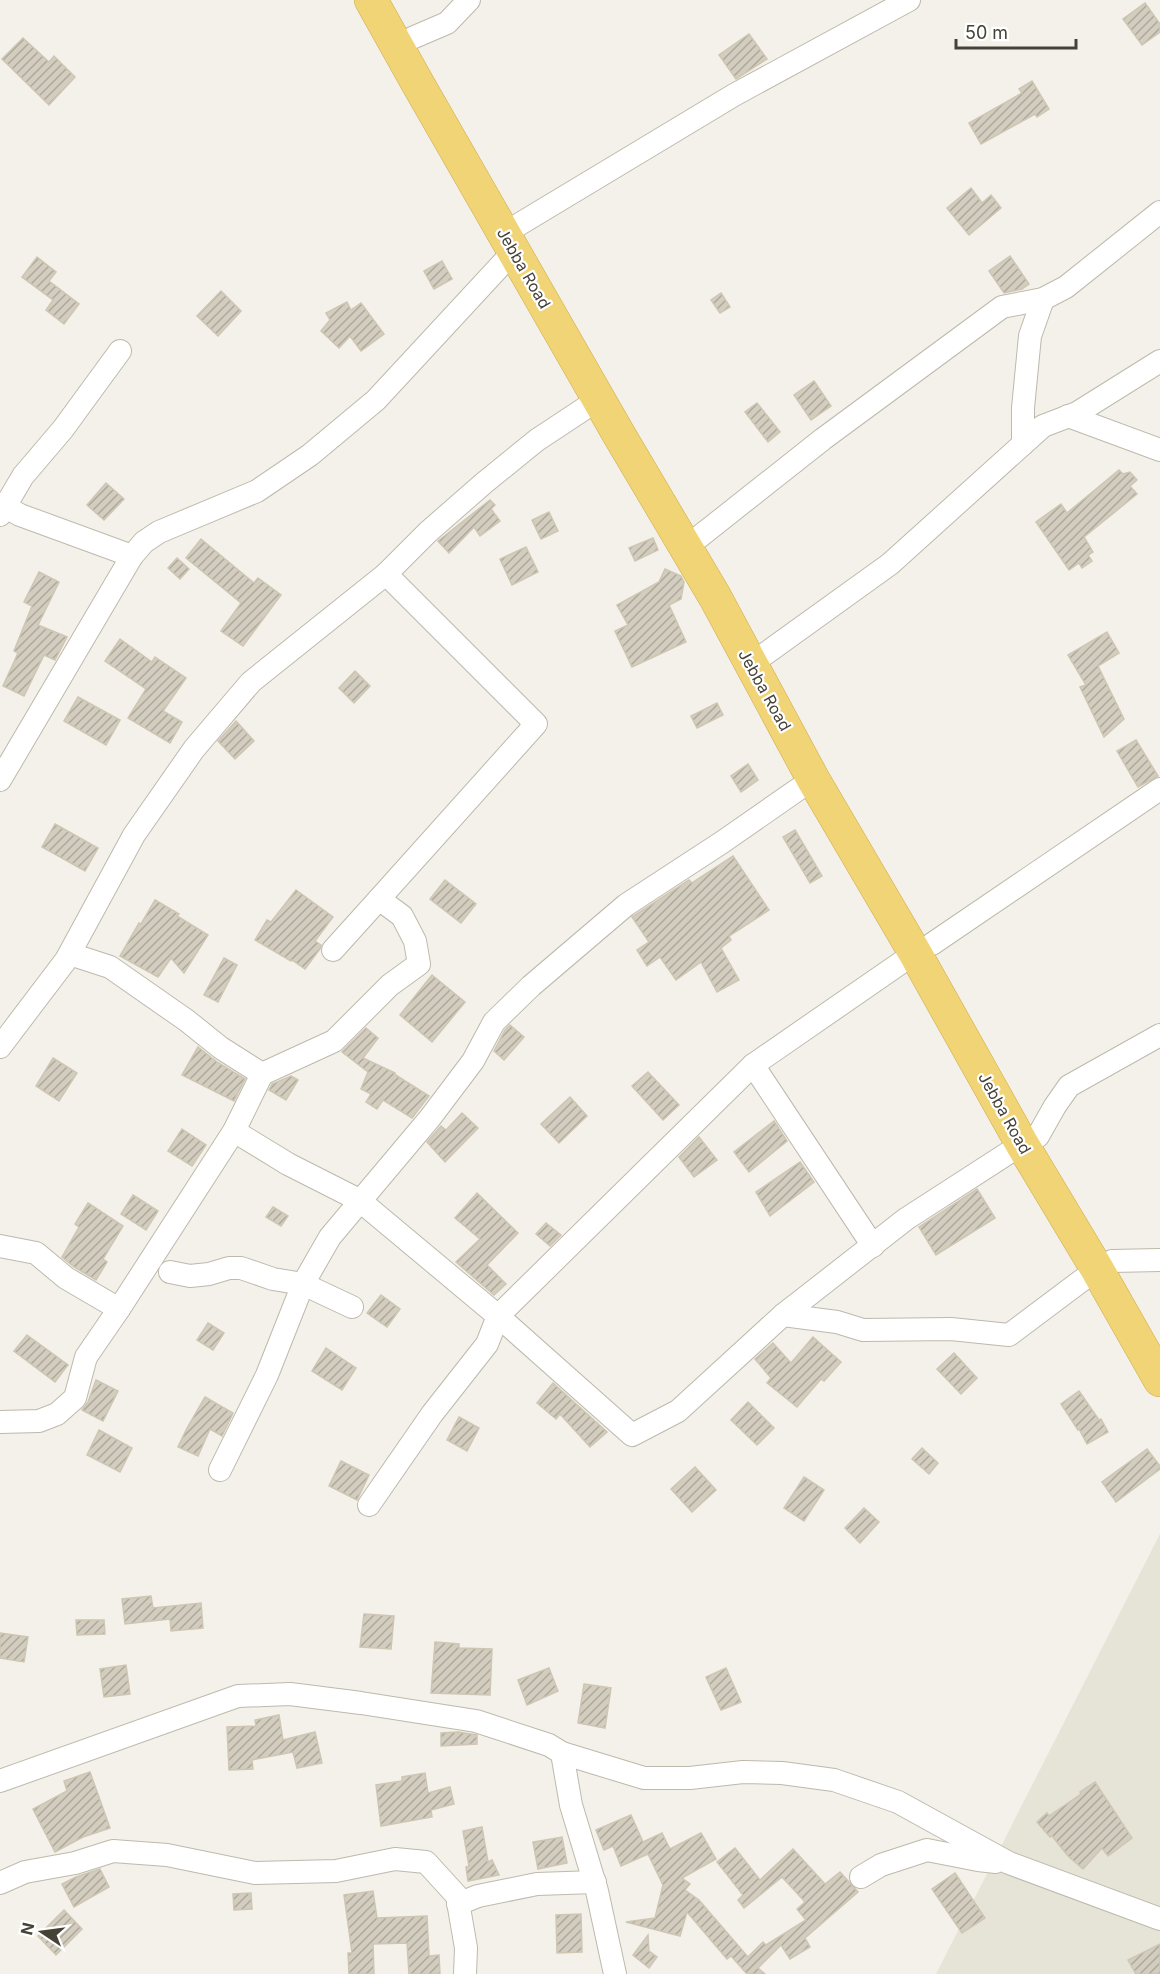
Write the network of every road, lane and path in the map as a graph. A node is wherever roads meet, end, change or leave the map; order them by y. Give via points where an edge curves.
1 (371, 0) edge
2 (391, 0) edge
3 (469, 0) edge
4 (909, 0) edge
5 (412, 38) junction
6 (1160, 212) edge
7 (516, 238) junction
8 (1043, 299) junction
9 (120, 351) dead end
10 (1160, 361) edge
11 (599, 399) junction
12 (1068, 416) junction
13 (1023, 444) junction
14 (1160, 450) edge
15 (2, 508) edge
16 (699, 537) junction
17 (132, 556) junction
18 (386, 573) junction
19 (765, 654) junction
20 (813, 779) junction
21 (0, 780) edge
22 (1160, 789) edge
23 (379, 898) junction
24 (924, 948) junction
25 (333, 950) dead end
26 (70, 954) junction
27 (1160, 1035) edge
28 (0, 1047) edge
29 (753, 1065) junction
30 (262, 1074) junction
31 (234, 1131) junction
32 (1030, 1140) junction
33 (359, 1200) junction
34 (0, 1246) edge
35 (873, 1246) junction
36 (1160, 1260) edge
37 (1105, 1265) junction
38 (170, 1272) dead end
39 (303, 1284) junction
40 (352, 1306) dead end
41 (119, 1309) junction
42 (783, 1315) junction
43 (498, 1316) junction
44 (1160, 1344) edge
45 (1160, 1380) edge
46 (0, 1422) edge
47 (220, 1470) dead end
48 (369, 1505) dead end
49 (562, 1753) junction
50 (0, 1781) edge
51 (940, 1826) junction
52 (946, 1854) junction
53 (1009, 1863) junction
54 (861, 1877) dead end
55 (595, 1882) junction
56 (0, 1883) edge
57 (458, 1904) junction
58 (1160, 1919) edge
59 (465, 1974) edge
60 (615, 1974) edge

1 - 7 highway, Jebba Road
2 - 5 highway, Jebba Road
3 - 5 street via 447,23
4 - 7 street via 734,94
5 - 7 highway, Jebba Road
6 - 8 street via 1066,287
7 - 11 highway, Jebba Road
7 - 16 highway, Jebba Road via 632,417
7 - 17 street via 376,400 257,491 159,532
8 - 13 street via 1030,336
8 - 16 street via 1002,307 929,358
9 - 15 street
10 - 12 street
11 - 18 street via 537,440 484,483
11 - 20 highway, Jebba Road via 715,597
12 - 13 street via 1043,426
12 - 14 street
13 - 19 street via 890,564
15 - 17 street
16 - 19 highway, Jebba Road
17 - 21 street
18 - 23 street via 536,724
18 - 26 street via 251,682 194,749 134,835
19 - 24 highway, Jebba Road
20 - 24 highway, Jebba Road
20 - 33 street via 626,905 531,986 494,1022 472,1061 437,1108
22 - 24 street
23 - 25 street
23 - 30 street via 402,916 415,941 419,964 390,985 334,1041
24 - 29 street
24 - 32 highway, Jebba Road
26 - 28 street
26 - 30 street via 111,967
27 - 32 street via 1069,1086
29 - 35 street
29 - 43 street
30 - 31 street
31 - 33 street
31 - 41 street
32 - 35 street via 906,1219
32 - 37 highway, Jebba Road
33 - 39 street via 330,1237
33 - 43 street
34 - 41 street via 36,1253 66,1278
35 - 42 street
36 - 37 street
37 - 42 street via 1009,1335 951,1329 863,1329
37 - 44 highway, Jebba Road
37 - 45 highway, Jebba Road
38 - 39 street via 190,1276 241,1268
39 - 40 street
39 - 47 street via 267,1374
41 - 46 street via 86,1357 75,1398 57,1414 39,1421
42 - 43 street via 678,1411 633,1435
43 - 48 street via 488,1344 432,1414
49 - 50 street via 476,1721 290,1694 238,1696
49 - 51 street via 644,1778 742,1772 834,1780 898,1802
49 - 55 street via 571,1805
51 - 52 street
51 - 53 street
52 - 53 street
52 - 54 street via 927,1850 881,1865
53 - 58 street
55 - 57 street via 537,1884
55 - 60 street
56 - 57 street via 25,1872 113,1851 167,1855 255,1873 336,1871 395,1859 426,1862 457,1896
57 - 59 street via 466,1948

